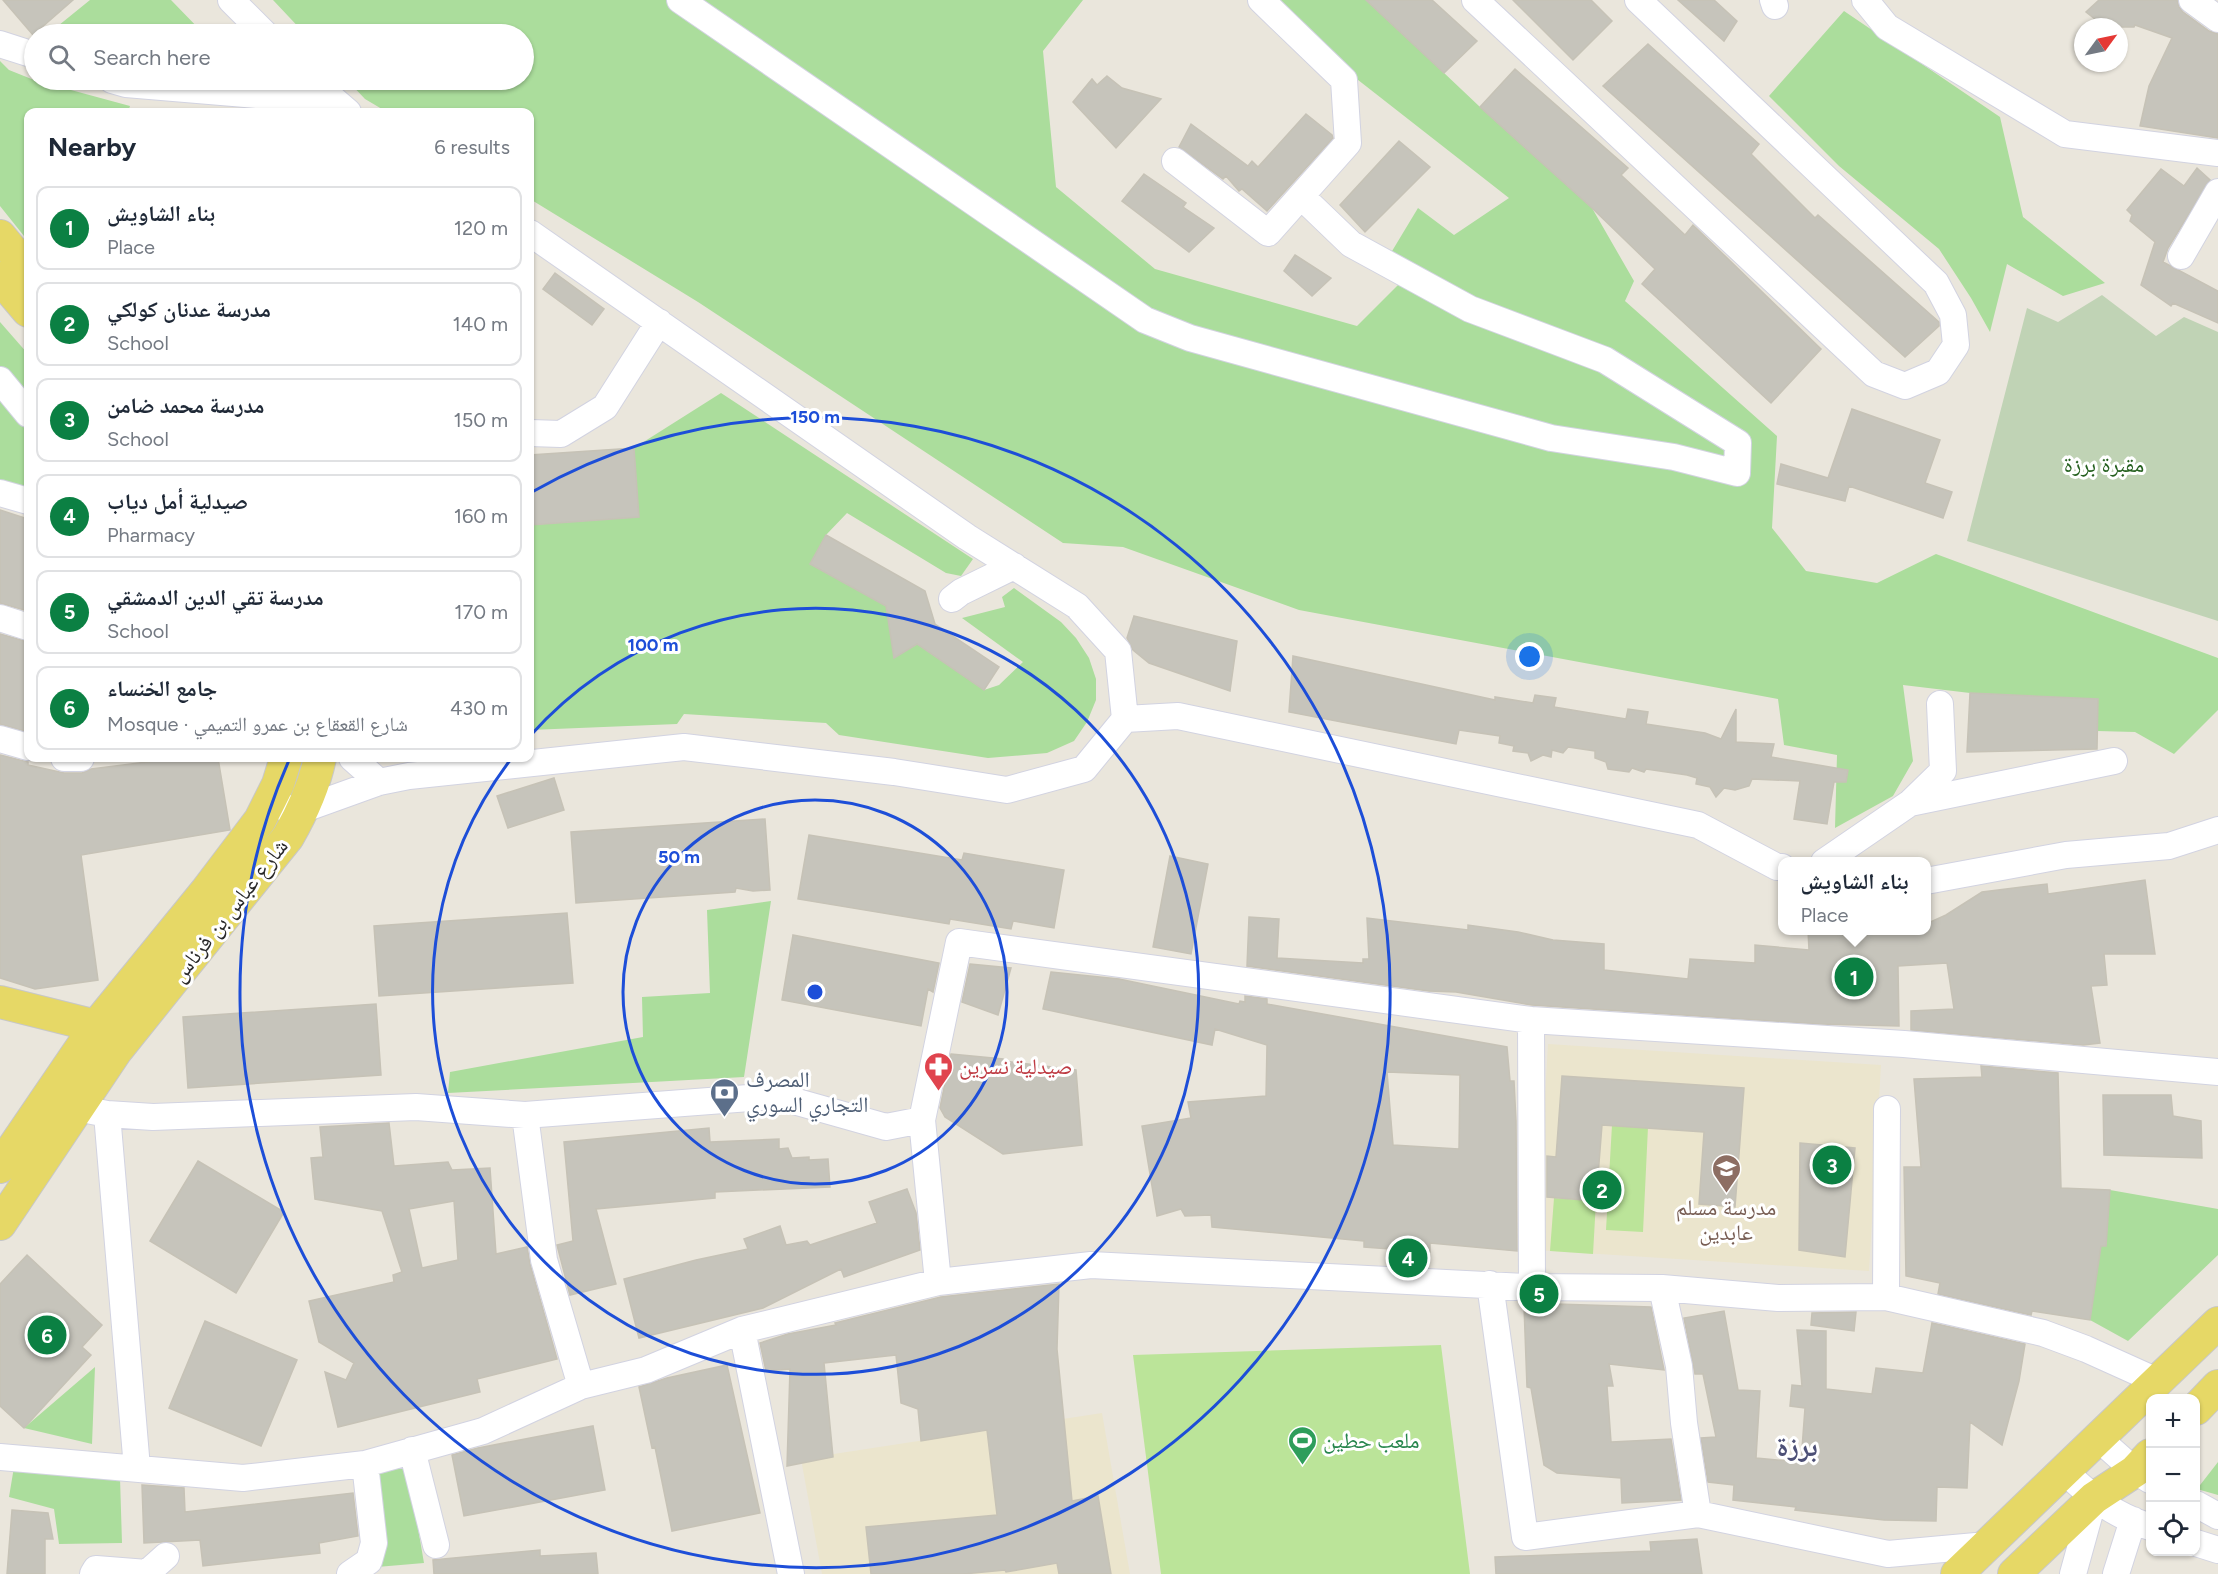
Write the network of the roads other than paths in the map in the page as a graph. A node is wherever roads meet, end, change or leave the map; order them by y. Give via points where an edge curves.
1 (231, 0) edge
2 (680, 0) edge
3 (1261, 0) edge
4 (1475, 0) edge
5 (1638, 0) edge
6 (1865, 0) edge
7 (2192, 0) edge
8 (2218, 19) edge
9 (255, 24) edge
10 (0, 44) edge
11 (24, 52) edge
12 (197, 90) edge
13 (323, 90) edge
14 (322, 108) edge
15 (343, 108) edge
16 (2218, 153) edge
17 (1175, 161) dead end
18 (2218, 192) edge
19 (1301, 196) junction
20 (0, 236) edge
21 (534, 236) edge
22 (2181, 256) dead end
23 (24, 265) edge
24 (0, 278) edge
25 (24, 305) edge
26 (659, 322) junction
27 (0, 380) edge
28 (24, 409) edge
29 (534, 433) edge
30 (0, 493) edge
31 (24, 500) edge
32 (1014, 566) junction
33 (952, 599) dead end
34 (0, 618) edge
35 (24, 626) edge
36 (1941, 704) dead end
37 (1125, 719) junction
38 (0, 739) edge
39 (24, 746) edge
40 (2114, 761) dead end
41 (285, 762) edge
42 (319, 762) edge
43 (356, 762) edge
44 (531, 762) edge
45 (534, 762) edge
46 (379, 782) junction
47 (270, 803) junction
48 (1910, 803) junction
49 (304, 809) junction
50 (2218, 830) edge
51 (1830, 857) edge
52 (1778, 867) edge
53 (1931, 880) edge
54 (0, 1002) edge
55 (1531, 1020) junction
56 (96, 1026) junction
57 (116, 1051) junction
58 (2218, 1072) edge
59 (1887, 1109) dead end
60 (92, 1111) junction
61 (525, 1115) junction
62 (922, 1120) junction
63 (0, 1167) edge
64 (0, 1224) edge
65 (938, 1282) junction
66 (1490, 1284) junction
67 (1532, 1286) junction
68 (1662, 1288) junction
69 (1886, 1298) junction
70 (2218, 1323) edge
71 (742, 1330) junction
72 (2157, 1381) junction
73 (581, 1386) junction
74 (2218, 1386) edge
75 (2200, 1405) edge
76 (2099, 1439) junction
77 (412, 1450) junction
78 (0, 1457) edge
79 (364, 1464) junction
80 (137, 1468) junction
81 (2145, 1468) edge
82 (2065, 1472) junction
83 (2094, 1498) junction
84 (2200, 1506) edge
85 (1698, 1514) junction
86 (2218, 1516) edge
87 (2142, 1524) edge
88 (2200, 1544) edge
89 (436, 1545) dead end
90 (1987, 1545) junction
91 (2218, 1550) edge
92 (166, 1556) dead end
93 (1896, 1564) edge
94 (93, 1574) edge
95 (350, 1574) edge
96 (791, 1574) edge
97 (1957, 1574) edge
98 (2014, 1574) edge
99 (2073, 1574) edge
100 (2116, 1574) edge

1 - 9 street
2 - 19 street via 1146,320 1190,338 1551,438 1674,457 1737,473 1738,443 1605,360 1470,309 1351,244
3 - 19 street via 1344,80 1348,143
4 - 5 street via 1874,374 1905,386 1938,372 1956,345 1953,315 1936,283
6 - 16 street via 1887,27 2065,134
7 - 8 street
10 - 11 street
12 - 14 street via 279,97
13 - 15 street
17 - 19 street via 1268,233
18 - 22 street
20 - 23 main road
21 - 26 street
24 - 25 main road
26 - 29 street via 605,407 561,434
26 - 32 street
27 - 28 street
30 - 31 street
32 - 33 street
32 - 37 street via 1077,606 1118,651
34 - 35 street
36 - 48 street via 1943,771
37 - 45 street via 1084,769 1007,790 684,747
37 - 52 street via 1178,716 1698,825
38 - 39 street
40 - 48 street
41 - 47 main road, شارع عباس بن فرناس
42 - 49 main road, شارع عباس بن فرناس
43 - 46 street
44 - 46 street
46 - 49 street
47 - 49 street
47 - 56 main road, شارع عباس بن فرناس via 207,890
48 - 51 street
49 - 57 main road, شارع عباس بن فرناس via 288,837
50 - 53 street via 2169,846 2066,855
54 - 56 main road
55 - 58 street via 1904,1044
55 - 62 street via 959,942
55 - 67 street
56 - 57 main road
56 - 63 main road, شارع عباس بن فرناس
57 - 60 main road, شارع عباس بن فرناس
59 - 69 street
60 - 61 street via 153,1117 416,1107
60 - 64 main road, شارع عباس بن فرناس
60 - 80 street
61 - 62 street via 776,1096 886,1127
61 - 73 street via 544,1260
62 - 65 street
65 - 66 street via 1090,1265
65 - 71 street
66 - 67 street
66 - 85 street via 1525,1537
67 - 68 street
68 - 69 street via 1778,1298
68 - 85 street via 1679,1366
69 - 72 street via 2043,1333
70 - 72 main road
71 - 73 street via 646,1370
71 - 96 street
72 - 76 main road
73 - 77 street via 483,1431
74 - 75 main road
76 - 81 street
76 - 82 main road
77 - 79 street
77 - 89 street
78 - 80 street
79 - 80 street via 243,1478
79 - 95 street via 374,1543 369,1561
81 - 83 main road
82 - 83 street
82 - 90 main road
83 - 87 street via 2119,1515
83 - 98 main road
83 - 99 street
84 - 86 street
85 - 93 street
87 - 100 street
88 - 91 street
90 - 93 street
90 - 97 main road
92 - 94 street via 147,1573 96,1569

